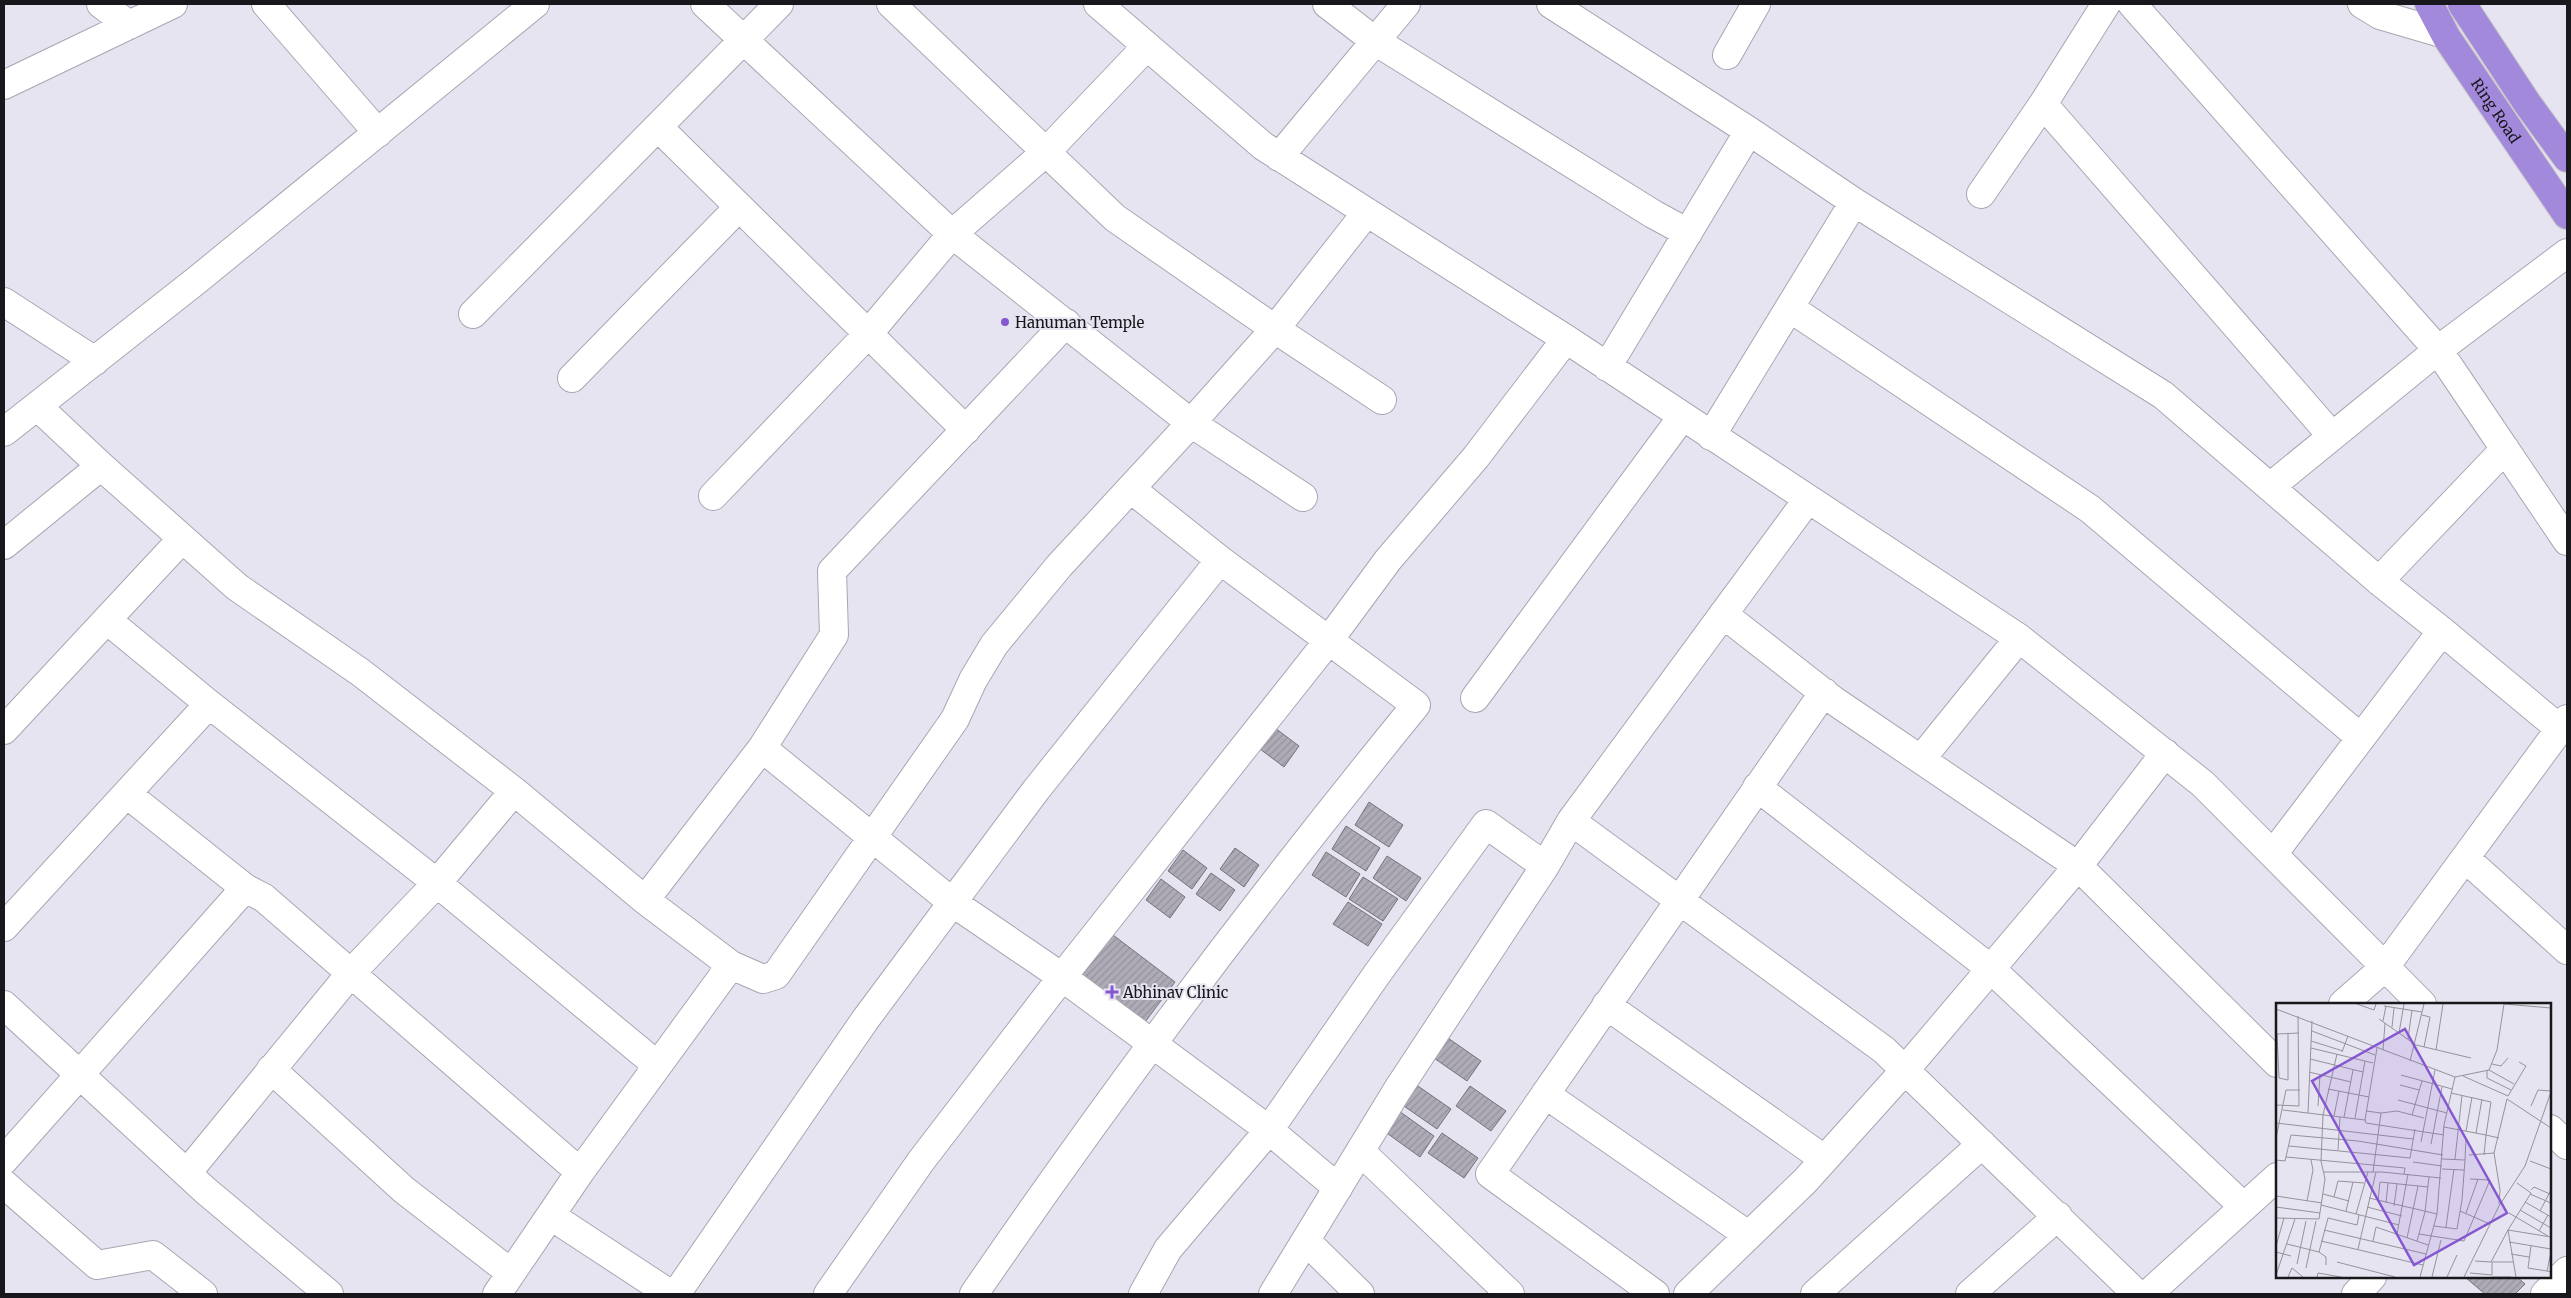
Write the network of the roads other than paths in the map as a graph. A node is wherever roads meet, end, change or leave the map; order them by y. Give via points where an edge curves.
1 (101, 4) edge
2 (173, 4) edge
3 (266, 4) edge
4 (534, 4) edge
5 (705, 4) edge
6 (779, 4) edge
7 (891, 4) edge
8 (1098, 4) edge
9 (1327, 4) edge
10 (1406, 4) edge
11 (1551, 4) edge
12 (1756, 4) edge
13 (2106, 4) edge
14 (2132, 4) edge
15 (2362, 4) edge
16 (2429, 4) edge
17 (2462, 4) edge
18 (128, 25) junction
19 (2445, 34) junction
20 (744, 40) junction
21 (1375, 41) junction
22 (1147, 46) junction
23 (1727, 55) dead end
24 (4, 84) edge
25 (2043, 104) junction
26 (658, 128) junction
27 (1749, 131) junction
28 (378, 133) junction
29 (1046, 152) junction
30 (1279, 156) junction
31 (2567, 158) edge
32 (1981, 194) dead end
33 (1854, 202) junction
34 (738, 208) junction
35 (1367, 212) junction
36 (2567, 215) edge
37 (1688, 233) junction
38 (952, 234) junction
39 (2567, 253) edge
40 (4, 302) edge
41 (1790, 308) junction
42 (474, 314) dead end
43 (1066, 323) junction
44 (1274, 329) junction
45 (868, 334) junction
46 (1566, 339) junction
47 (2438, 350) junction
48 (95, 361) junction
49 (1607, 367) junction
50 (572, 378) dead end
51 (1382, 400) dead end
52 (37, 406) junction
53 (1682, 417) junction
54 (1192, 423) junction
55 (966, 430) junction
56 (4, 432) edge
57 (1711, 436) junction
58 (2332, 436) junction
59 (2505, 449) junction
60 (101, 466) junction
61 (2270, 487) junction
62 (1131, 489) junction
63 (713, 496) dead end
64 (1303, 497) dead end
65 (1808, 499) junction
66 (182, 539) junction
67 (2567, 541) edge
68 (4, 544) edge
69 (1220, 560) junction
70 (2379, 580) junction
71 (1723, 614) junction
72 (107, 620) junction
73 (2442, 631) junction
74 (2018, 638) junction
75 (1329, 640) junction
76 (1824, 692) junction
77 (1475, 698) dead end
78 (208, 704) junction
79 (2564, 724) edge
80 (4, 730) edge
81 (2361, 738) junction
82 (762, 748) junction
83 (2165, 753) junction
84 (1921, 759) junction
85 (1757, 787) junction
86 (514, 791) junction
87 (128, 794) junction
88 (1572, 821) junction
89 (871, 837) junction
90 (2273, 854) junction
91 (2465, 858) junction
92 (1545, 866) junction
93 (2078, 866) junction
94 (437, 883) junction
95 (245, 888) junction
96 (1678, 899) junction
97 (645, 900) junction
98 (952, 902) junction
99 (4, 928) edge
100 (2567, 950) edge
101 (731, 965) junction
102 (2385, 966) junction
103 (1991, 969) junction
104 (350, 974) junction
105 (1062, 977) junction
106 (2343, 1003) edge
107 (2421, 1003) edge
108 (4, 1004) edge
109 (1606, 1005) junction
110 (1153, 1044) junction
111 (2276, 1061) edge
112 (657, 1065) junction
113 (271, 1070) junction
114 (1905, 1070) junction
115 (79, 1073) junction
116 (1545, 1094) junction
117 (1268, 1130) junction
118 (2551, 1130) edge
119 (1982, 1144) junction
120 (2567, 1145) edge
121 (1361, 1152) junction
122 (1824, 1159) junction
123 (4, 1160) edge
124 (580, 1172) junction
125 (187, 1173) junction
126 (2276, 1178) edge
127 (4, 1184) edge
128 (1338, 1188) junction
129 (2244, 1208) junction
130 (551, 1216) junction
131 (2058, 1216) junction
132 (1748, 1235) junction
133 (1306, 1241) junction
134 (2567, 1272) edge
135 (2371, 1278) edge
136 (504, 1284) edge
137 (203, 1294) edge
138 (329, 1294) edge
139 (670, 1294) edge
140 (676, 1294) edge
141 (828, 1294) edge
142 (974, 1294) edge
143 (1142, 1294) edge
144 (1273, 1294) edge
145 (1360, 1294) edge
146 (1510, 1294) edge
147 (1655, 1294) edge
148 (1688, 1294) edge
149 (1815, 1294) edge
150 (1970, 1294) edge
151 (2137, 1294) edge
152 (2148, 1294) edge
153 (2356, 1294) edge
154 (2545, 1294) edge

1 - 18 street
2 - 18 street
3 - 28 street
4 - 28 street
5 - 20 street
6 - 20 street
7 - 29 street
8 - 22 street
9 - 21 street
10 - 21 street
11 - 27 street
12 - 23 street
13 - 25 street
14 - 47 street
15 - 19 street via 2380,15
16 - 19 highway, Ring Road
17 - 31 highway, Ring Road via 2526,103
18 - 24 street
19 - 36 highway, Ring Road
20 - 26 street
20 - 38 street
21 - 30 street
21 - 37 street
22 - 29 street
22 - 30 street via 1263,146
25 - 32 street
25 - 58 street
26 - 34 street
26 - 42 street
27 - 33 street
27 - 37 street
28 - 48 street
29 - 38 street
29 - 44 street via 1115,218
30 - 35 street
33 - 41 street
33 - 61 street via 2163,395
34 - 45 street
34 - 50 street
35 - 44 street
35 - 46 street
37 - 49 street
38 - 43 street
38 - 45 street
39 - 47 street
40 - 48 street
41 - 57 street
41 - 81 street via 2090,509
43 - 54 street
43 - 55 street
44 - 51 street
44 - 54 street
45 - 55 street
45 - 63 street
46 - 49 street
46 - 75 street via 1476,456 1388,560
47 - 58 street
47 - 59 street
48 - 52 street
49 - 53 street
52 - 56 street
52 - 60 street
53 - 57 street
53 - 77 street
54 - 62 street
54 - 64 street
55 - 82 street via 832,571 834,635
57 - 65 street
58 - 61 street
59 - 67 street
59 - 70 street
60 - 66 street
60 - 68 street
61 - 70 street
62 - 69 street
62 - 89 street via 1058,566 994,645 955,719
65 - 71 street
65 - 74 street
66 - 72 street
66 - 86 street via 237,587 360,672
69 - 75 street
69 - 98 street via 1036,790
70 - 73 street
71 - 76 street
71 - 88 street
72 - 78 street
72 - 80 street
73 - 79 street
73 - 81 street
74 - 83 street
74 - 84 street
75 - 105 street
75 - 110 street via 1416,705 1228,942
76 - 84 street
76 - 85 street
78 - 87 street
78 - 94 street
79 - 91 street
81 - 90 street
82 - 89 street
82 - 97 street
83 - 90 street via 2203,784
83 - 93 street
84 - 93 street
85 - 96 street
85 - 103 street
86 - 94 street
86 - 97 street
87 - 95 street
87 - 99 street
88 - 92 street
88 - 96 street
89 - 98 street
89 - 101 street via 776,975 763,979
90 - 102 street
91 - 100 street
91 - 102 street
92 - 117 street via 1486,824 1376,974
92 - 121 street via 1398,1089
93 - 103 street
93 - 111 street
94 - 104 street
94 - 112 street
95 - 104 street via 264,898
95 - 115 street
96 - 109 street
96 - 114 street via 1884,1050
97 - 101 street
98 - 105 street
98 - 140 street via 864,1020
101 - 112 street
102 - 106 street
102 - 107 street
103 - 114 street
103 - 129 street
104 - 113 street
104 - 124 street
105 - 110 street
105 - 141 street via 921,1161
108 - 115 street
109 - 116 street
109 - 122 street
110 - 117 street
110 - 142 street via 1068,1156
112 - 124 street
113 - 125 street
113 - 136 street
114 - 119 street
114 - 122 street
115 - 123 street
115 - 125 street
116 - 132 street
116 - 147 street via 1490,1174
117 - 128 street
117 - 143 street via 1168,1249
118 - 120 street
119 - 131 street
119 - 149 street
121 - 128 street
121 - 146 street
122 - 132 street
124 - 130 street
125 - 138 street
126 - 129 street
127 - 137 street via 97,1264 153,1255
128 - 133 street
129 - 152 street
130 - 136 street
130 - 139 street
131 - 150 street
131 - 151 street
132 - 148 street
133 - 144 street
133 - 145 street
134 - 154 street
135 - 153 street

